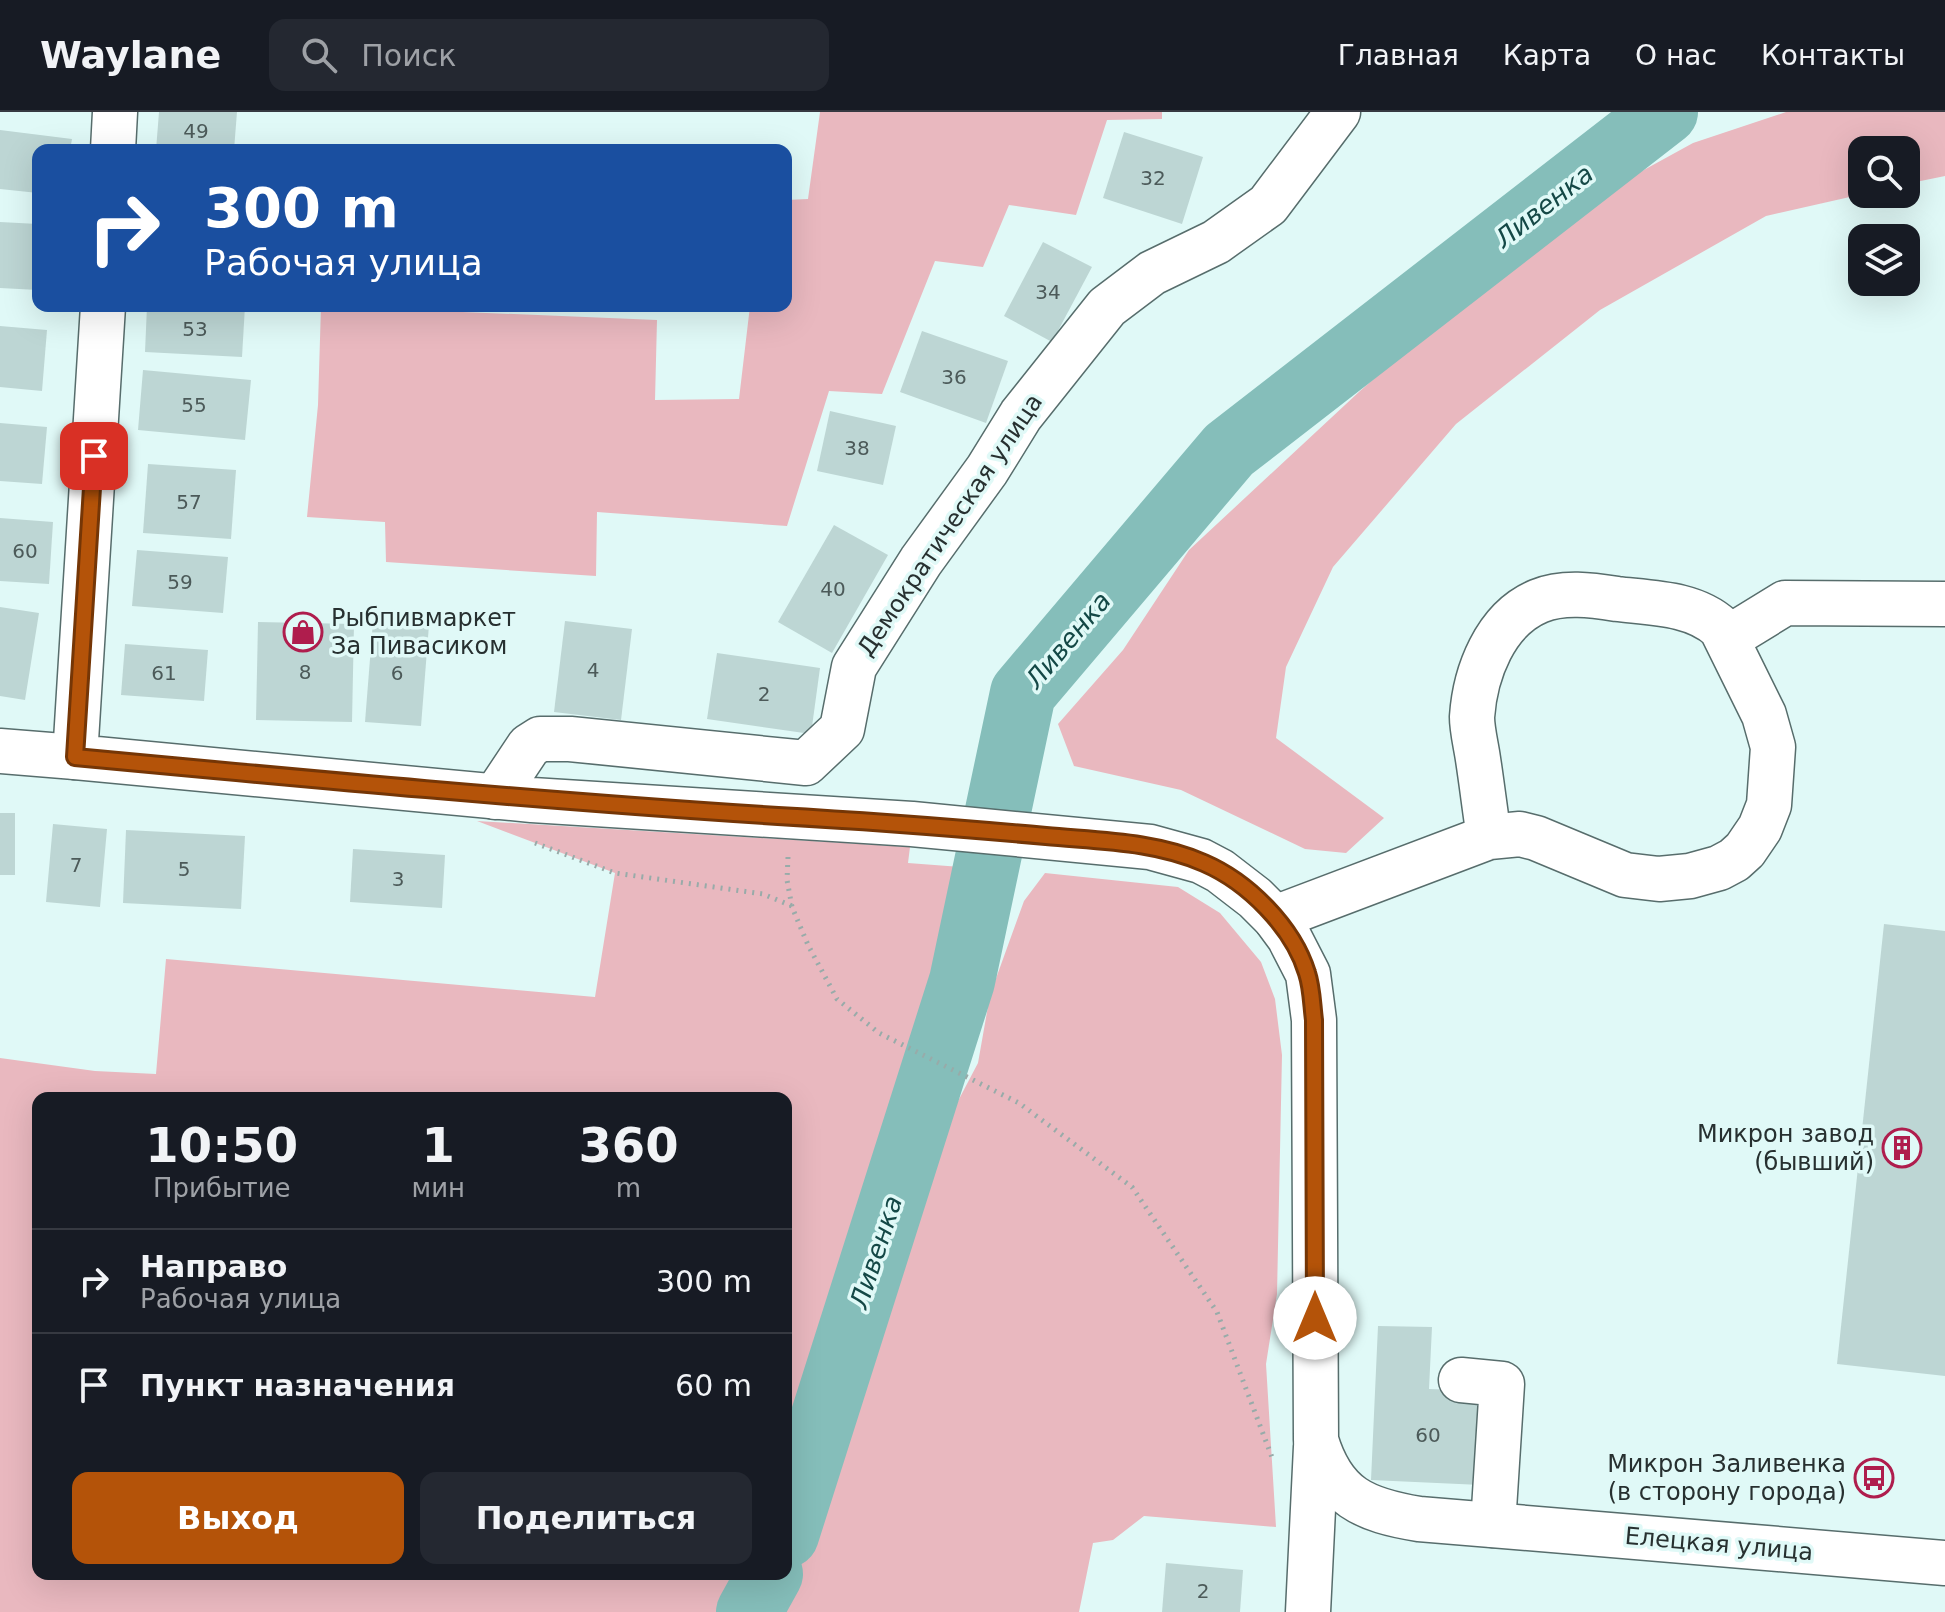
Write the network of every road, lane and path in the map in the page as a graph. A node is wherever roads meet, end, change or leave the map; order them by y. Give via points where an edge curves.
1 (115, 112) edge
2 (1338, 112) edge
3 (113, 144) edge
4 (103, 312) edge
5 (1945, 604) edge
6 (1728, 638) junction
7 (0, 751) edge
8 (75, 757) junction
9 (495, 797) junction
10 (1489, 837) junction
11 (532, 842) dead end
12 (788, 854) dead end
13 (792, 907) junction
14 (1275, 918) junction
15 (1461, 1380) dead end
16 (1322, 1455) junction
17 (1276, 1468) dead end
18 (1395, 1515) junction
19 (1493, 1525) junction
20 (1311, 1561) junction
21 (1945, 1563) edge
22 (1308, 1612) edge

1 - 3 street
2 - 9 street, Демократическая улица via 1268,205 1216,242 1152,273 1107,307 1021,415 921,561 854,667 842,729 806,763 540,739 529,746
4 - 8 street
5 - 6 street via 1785,603
6 - 10 street via 1712,619 1677,607 1620,599 1560,596 1522,610 1490,650 1475,696 1472,720
6 - 10 street via 1771,731 1774,756 1769,805 1760,828 1734,860 1690,876 1659,879 1625,875 1520,834
7 - 8 street
8 - 9 street
9 - 14 street via 912,824 1150,847 1220,871
10 - 14 street
11 - 13 path via 615,873 763,894
12 - 13 path
13 - 17 path via 837,999 879,1033 1019,1103 1132,1187 1217,1312
14 - 16 street via 1308,974 1314,1020
15 - 19 street via 1502,1384
16 - 18 street via 1348,1495
16 - 20 street
18 - 19 street, Елецкая улица
18 - 20 street via 1338,1534 1318,1548
19 - 21 street, Елецкая улица
20 - 22 street

